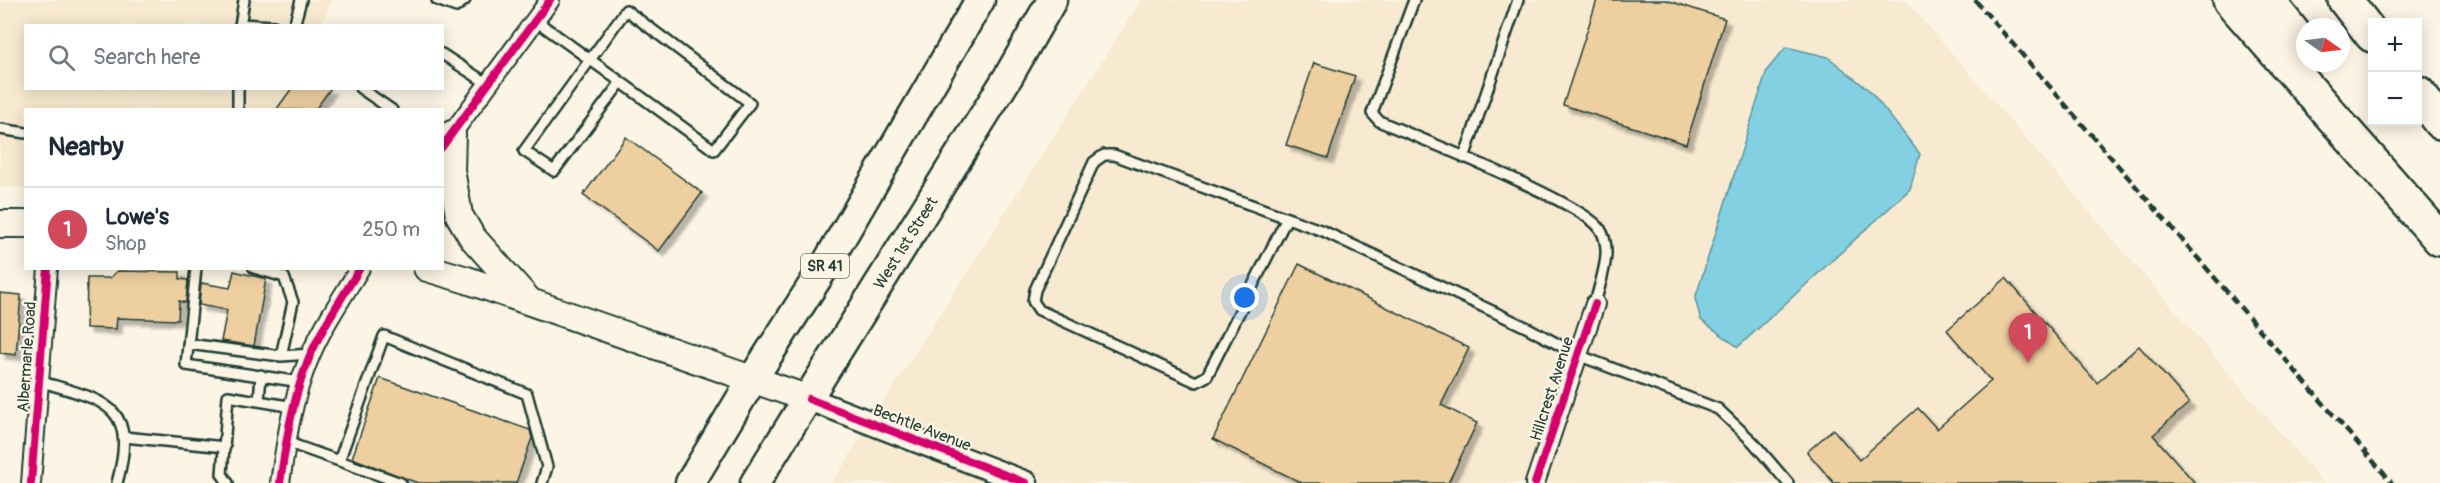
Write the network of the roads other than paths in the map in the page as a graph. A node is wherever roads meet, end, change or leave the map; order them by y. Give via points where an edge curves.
1 (244, 0) edge
2 (301, 0) edge
3 (437, 0) edge
4 (465, 0) edge
5 (550, 0) edge
6 (980, 0) edge
7 (1052, 0) edge
8 (1414, 0) edge
9 (1518, 0) edge
10 (2230, 0) edge
11 (2268, 0) edge
12 (2345, 0) edge
13 (535, 20) junction
14 (240, 24) edge
15 (295, 24) edge
16 (2368, 29) edge
17 (2296, 36) edge
18 (444, 55) edge
19 (590, 60) junction
20 (2324, 72) edge
21 (621, 82) junction
22 (488, 84) junction
23 (238, 90) edge
24 (363, 90) edge
25 (2422, 98) edge
26 (238, 108) edge
27 (389, 108) edge
28 (2440, 122) edge
29 (0, 129) edge
30 (24, 133) edge
31 (447, 140) edge
32 (1464, 158) junction
33 (1287, 218) junction
34 (2440, 222) edge
35 (0, 224) edge
36 (24, 224) edge
37 (2440, 239) edge
38 (48, 270) edge
39 (196, 270) edge
40 (261, 270) edge
41 (359, 270) edge
42 (433, 270) edge
43 (529, 302) junction
44 (1595, 304) joint
45 (188, 344) junction
46 (311, 354) junction
47 (1578, 355) junction
48 (281, 356) junction
49 (261, 375) junction
50 (752, 380) junction
51 (39, 381) junction
52 (301, 382) junction
53 (808, 399) junction
54 (259, 401) junction
55 (294, 407) junction
56 (124, 437) junction
57 (286, 442) junction
58 (225, 447) junction
59 (339, 461) junction
60 (31, 483) edge
61 (117, 483) edge
62 (228, 483) edge
63 (280, 483) edge
64 (401, 483) edge
65 (542, 483) edge
66 (690, 483) edge
67 (755, 483) edge
68 (1026, 483) edge
69 (1535, 483) edge
70 (1788, 483) edge

1 - 14 lane
2 - 15 lane
3 - 4 lane via 456,7
5 - 13 street
6 - 50 main road, SR 41 via 825,266
7 - 53 main road, West 1st Street
8 - 32 lane via 1372,113 1379,121
9 - 32 lane
10 - 37 highway
11 - 17 highway
12 - 16 highway
13 - 19 lane
13 - 22 street
18 - 22 lane
19 - 21 lane
19 - 21 lane via 524,151 554,171
19 - 21 lane via 626,10 750,103 714,150
20 - 34 highway
22 - 31 street
23 - 26 lane
24 - 27 lane
25 - 28 highway
29 - 30 lane
31 - 43 main road via 459,215 472,237
32 - 44 lane via 1545,194 1600,228 1607,249
33 - 33 lane via 1114,154 1104,155 1095,162 1033,301 1039,310 1196,382 1207,376
33 - 47 lane via 1344,241
35 - 36 main road
38 - 51 street, Albermarle Road
39 - 45 lane
40 - 48 lane via 284,277 293,302
41 - 46 street
42 - 43 main road, Bechtle Avenue
43 - 50 main road, Bechtle Avenue
44 - 47 street, Hillcrest Avenue
45 - 48 lane
45 - 49 lane via 186,365
46 - 48 lane
46 - 52 street
47 - 69 street, Hillcrest Avenue
47 - 70 lane via 1718,409
49 - 52 lane
49 - 54 lane
50 - 53 main road, Bechtle Avenue
50 - 66 main road, SR 41
51 - 56 lane via 91,397 111,408
51 - 60 street, Albermarle Road
52 - 55 street
53 - 67 main road, West 1st Street
53 - 68 street, Bechtle Avenue
54 - 55 lane
54 - 58 lane via 228,396
55 - 57 street
56 - 58 lane
56 - 61 lane via 124,457
57 - 59 lane
57 - 63 street
58 - 62 lane via 222,474
59 - 64 lane
59 - 65 lane via 384,336 527,394 547,467

